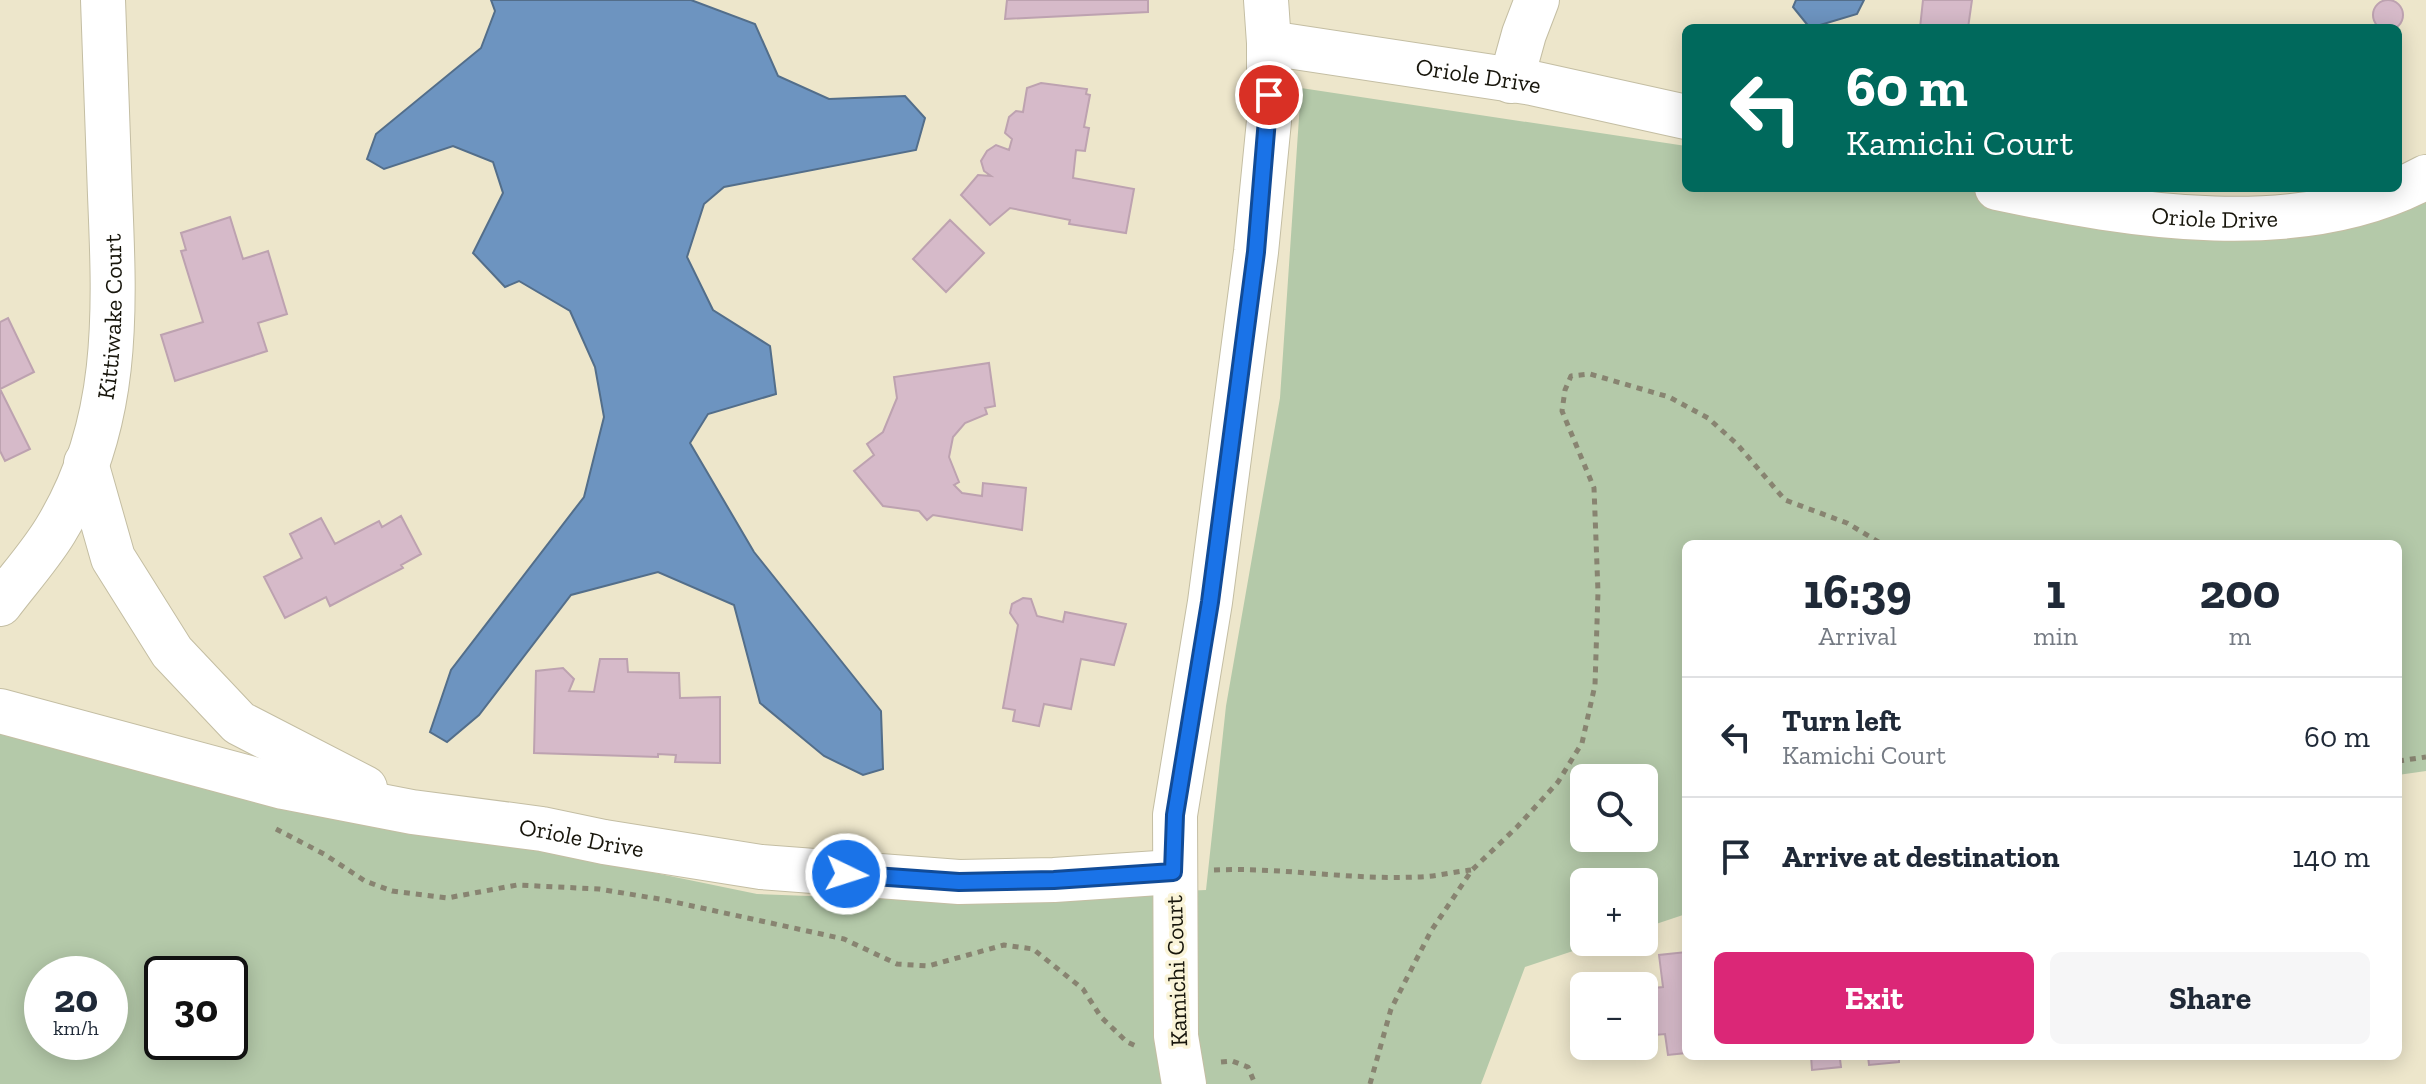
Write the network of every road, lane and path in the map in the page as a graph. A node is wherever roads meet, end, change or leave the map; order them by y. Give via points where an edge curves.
1 (103, 0) edge
2 (1266, 0) edge
3 (1537, 0) edge
4 (1269, 43) junction
5 (1511, 81) junction
6 (1682, 116) edge
7 (2426, 177) edge
8 (2402, 187) edge
9 (2021, 192) edge
10 (2388, 192) edge
11 (86, 463) junction
12 (1875, 540) edge
13 (0, 604) edge
14 (0, 711) edge
15 (2426, 757) edge
16 (2402, 760) edge
17 (412, 812) junction
18 (272, 827) dead end
19 (1472, 870) junction
20 (1173, 872) junction
21 (1182, 1073) edge
22 (1255, 1084) edge
23 (1370, 1084) edge

1 - 11 street, Kittiwake Court via 114,300 111,364
2 - 4 street, Kamichi Court
3 - 5 street
4 - 5 street, Oriole Drive
4 - 20 street, Kamichi Court via 1269,121 1256,252 1210,602 1175,815
5 - 6 street, Oriole Drive
7 - 8 street, Oriole Drive
9 - 10 street, Oriole Drive via 2209,218 2310,215
11 - 13 street, Kittiwake Court via 55,531
11 - 17 street via 113,558 172,652 239,723
12 - 19 path via 1847,523 1785,500 1708,418 1669,397 1590,374 1571,376 1562,411 1594,488 1595,685 1582,743 1558,782
14 - 17 street, Oriole Drive via 283,787
15 - 16 path
17 - 20 street, Oriole Drive via 761,867 959,882
18 - 21 path via 392,891 447,898 517,885 599,889 844,939 897,964 928,966 1004,945 1033,949 1083,989 1101,1017 1127,1042
19 - 20 path via 1417,877 1251,868
19 - 23 path via 1431,931 1391,1009
20 - 21 street, Kamichi Court via 1176,1036
21 - 22 path via 1232,1061 1248,1067

